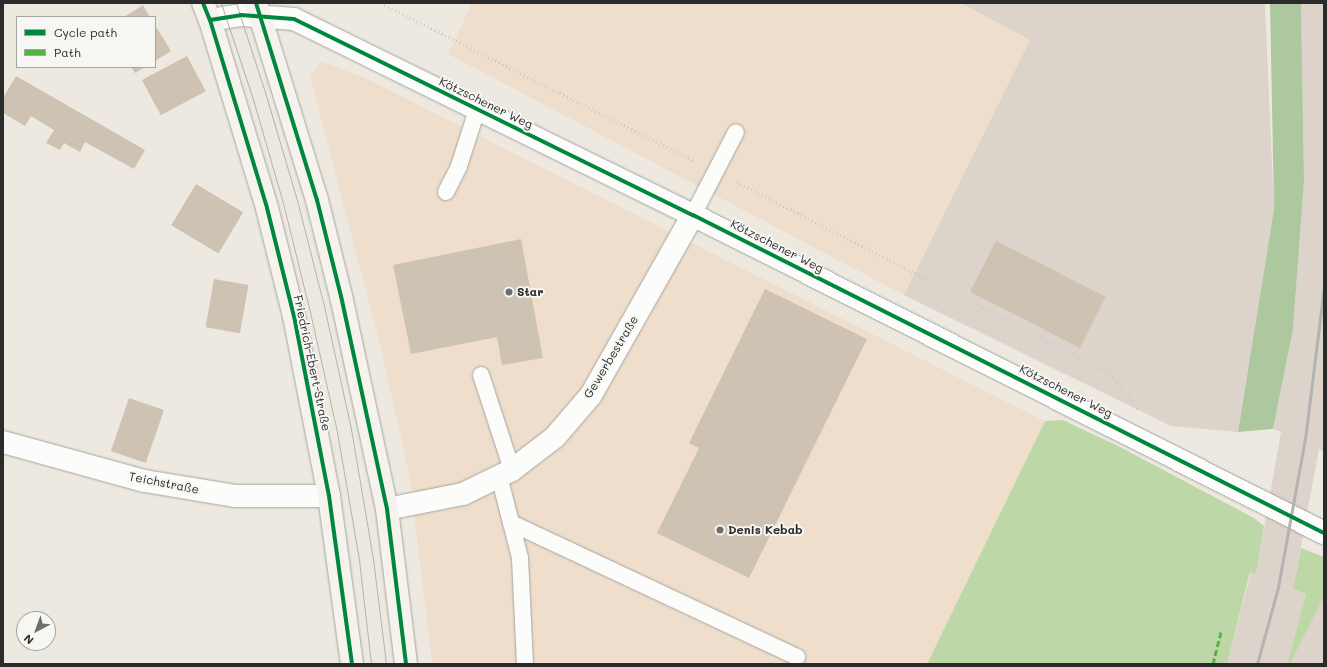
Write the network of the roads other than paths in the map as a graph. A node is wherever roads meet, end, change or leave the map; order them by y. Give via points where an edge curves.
1 (259, 9) edge
2 (207, 12) edge
3 (477, 110) junction
4 (736, 132) dead end
5 (446, 192) dead end
6 (693, 215) junction
7 (481, 375) dead end
8 (3, 442) edge
9 (506, 473) junction
10 (329, 496) junction
11 (386, 508) junction
12 (511, 523) junction
13 (1324, 533) edge
14 (797, 657) dead end
15 (352, 664) edge
16 (406, 664) edge
17 (525, 664) edge

1 - 2 street, Kötzschener Weg via 241,15
1 - 3 street, Kötzschener Weg via 294,18
1 - 11 main road via 321,215 343,304
2 - 10 main road, Friedrich-Ebert-Straße via 267,208 294,316
3 - 5 lane via 459,166
3 - 6 street, Kötzschener Weg
4 - 6 lane
6 - 9 street, Gewerbestraße via 591,395 555,437
6 - 13 street, Kötzschener Weg
7 - 9 lane
8 - 10 street, Teichstraße via 144,481 236,496
9 - 11 street, Gewerbestraße via 463,494
9 - 12 lane
10 - 15 main road, Friedrich-Ebert-Straße
11 - 16 main road
12 - 14 lane
12 - 17 lane via 520,558

